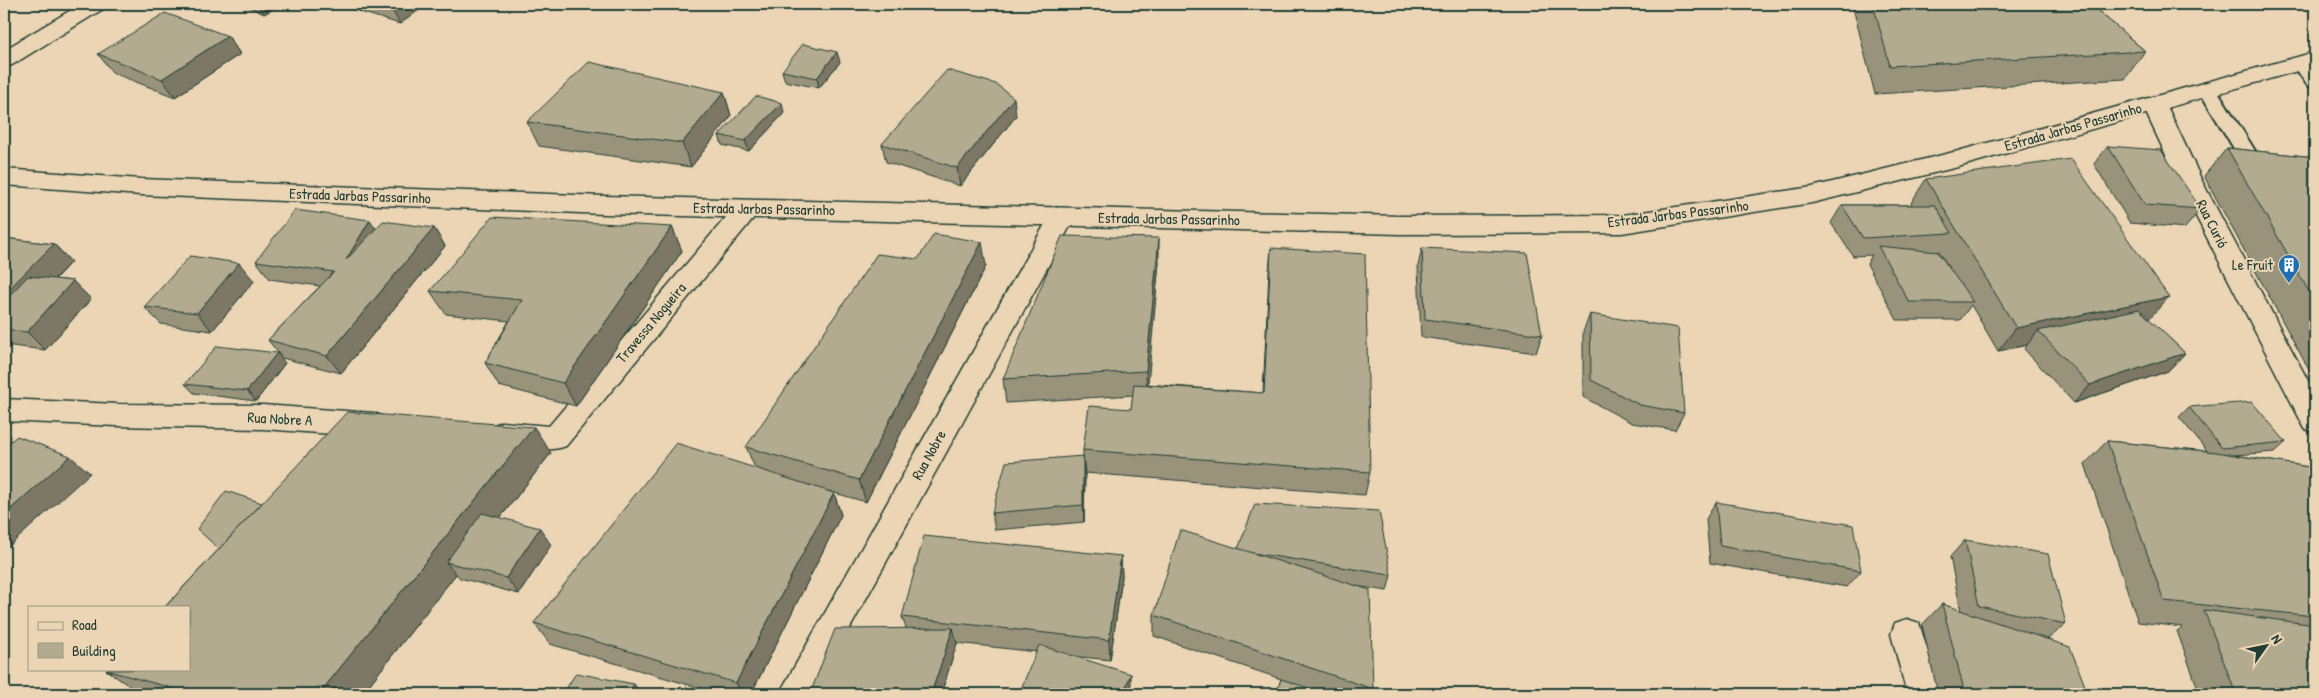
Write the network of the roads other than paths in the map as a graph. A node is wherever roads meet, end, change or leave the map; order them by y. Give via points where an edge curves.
1 (95, 4) edge
2 (4, 60) edge
3 (2308, 61) edge
4 (2315, 82) edge
5 (2207, 89) junction
6 (2154, 104) junction
7 (4, 178) edge
8 (2269, 189) edge
9 (747, 209) junction
10 (1062, 217) junction
11 (4, 410) edge
12 (2315, 421) edge
13 (400, 427) edge
14 (478, 432) edge
15 (1907, 634) dead end
16 (796, 694) edge
17 (1924, 694) edge

1 - 2 street
3 - 4 lane
3 - 5 street, Estrada Jarbas Passarinho
5 - 6 street, Estrada Jarbas Passarinho
5 - 8 lane
6 - 10 street, Estrada Jarbas Passarinho via 1958,159 1812,195 1622,224 1400,225
6 - 12 street, Rua Curió via 2190,184
7 - 9 street, Estrada Jarbas Passarinho via 141,187
9 - 10 street, Estrada Jarbas Passarinho
9 - 14 street, Travessa Nogueira via 556,438
10 - 16 street, Rua Nobre
11 - 13 street, Rua Nobre A via 263,417
15 - 17 street

